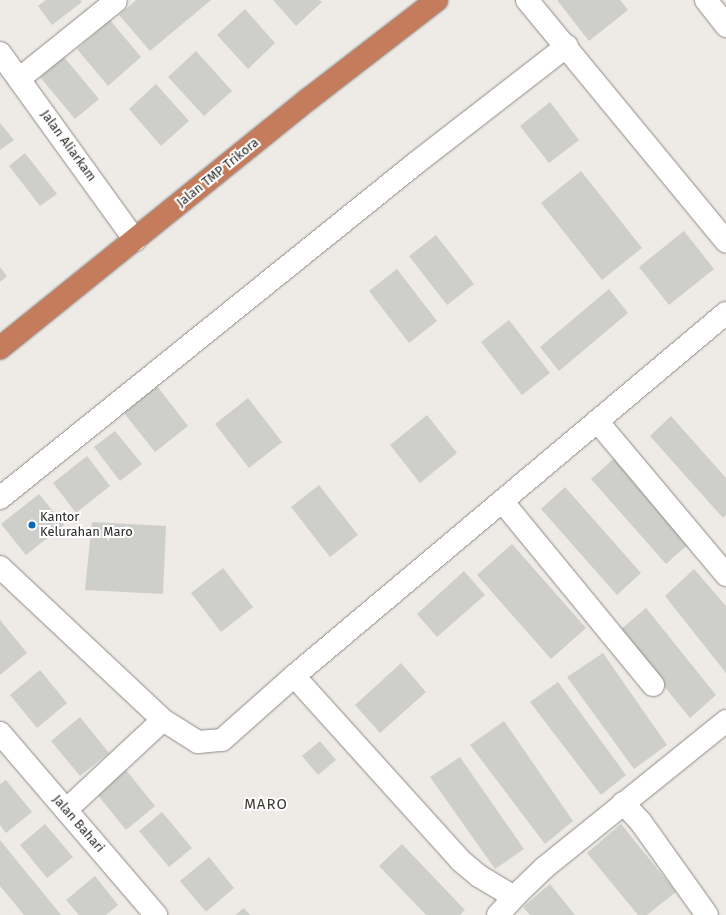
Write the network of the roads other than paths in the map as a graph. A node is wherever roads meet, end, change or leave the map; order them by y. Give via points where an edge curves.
1 (437, 0) edge
2 (527, 0) edge
3 (706, 0) edge
4 (116, 1) dead end
5 (726, 26) edge
6 (567, 46) junction
7 (0, 53) edge
8 (19, 79) junction
9 (135, 240) junction
10 (726, 241) edge
11 (726, 313) edge
12 (0, 348) edge
13 (598, 421) junction
14 (0, 498) edge
15 (502, 501) junction
16 (0, 567) edge
17 (726, 575) edge
18 (294, 676) junction
19 (653, 685) dead end
20 (163, 720) junction
21 (726, 721) edge
22 (0, 733) edge
23 (623, 803) junction
24 (66, 810) junction
25 (514, 897) junction
26 (156, 915) edge
27 (498, 915) edge
28 (707, 915) edge

1 - 9 highway, Jalan TMP Trikora via 310,98
2 - 6 street
3 - 5 street
4 - 8 street
6 - 10 street
6 - 14 street via 416,163
7 - 8 street, Jalan Aliarkam
8 - 9 street, Jalan Aliarkam
9 - 12 highway, Jalan TMP Trikora
11 - 13 street
13 - 15 street
13 - 17 street
15 - 18 street
15 - 19 street
16 - 20 street
18 - 20 street via 222,740 198,742
18 - 25 street via 461,861 479,876
20 - 24 street
21 - 23 street
22 - 24 street, Jalan Bahari
23 - 25 street via 544,868
23 - 28 street via 640,821
24 - 26 street, Jalan Bahari
25 - 27 street

